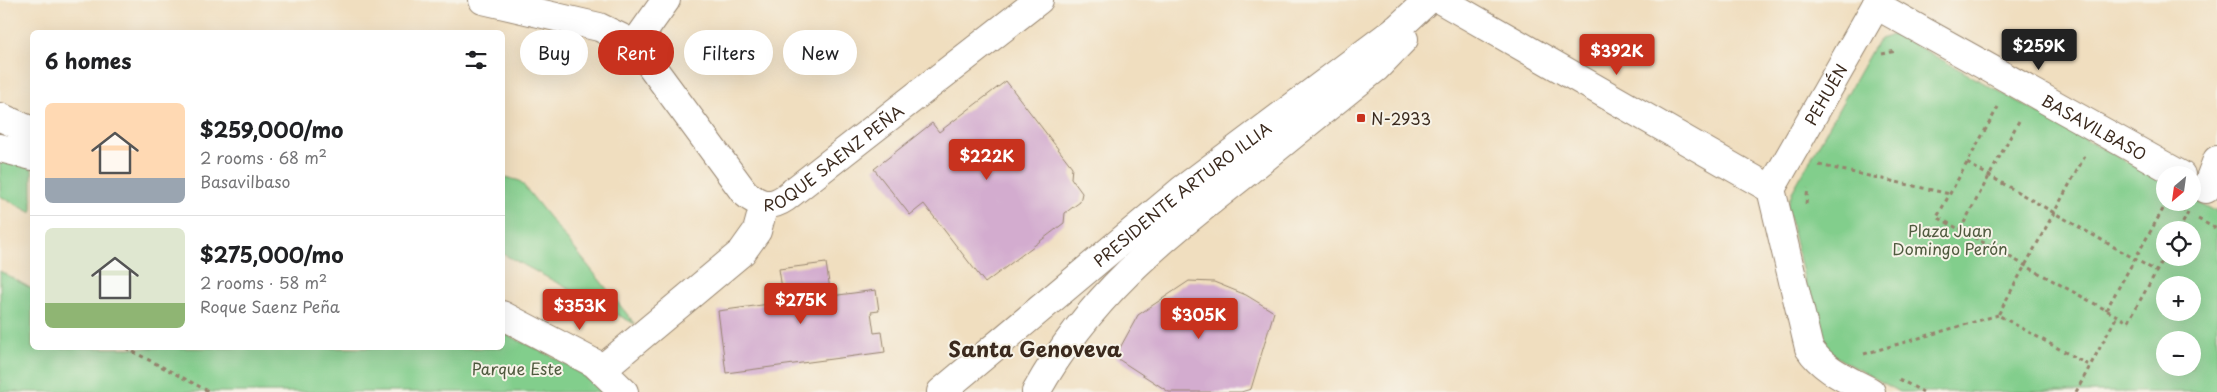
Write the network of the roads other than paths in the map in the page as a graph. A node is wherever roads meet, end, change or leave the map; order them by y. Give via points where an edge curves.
1 (483, 0) edge
2 (666, 0) edge
3 (1039, 0) edge
4 (1429, 0) edge
5 (1442, 0) edge
6 (1878, 2) edge
7 (605, 30) edge
8 (645, 30) edge
9 (659, 75) edge
10 (0, 117) edge
11 (30, 129) edge
12 (0, 148) edge
13 (30, 156) edge
14 (2217, 160) edge
15 (2165, 166) edge
16 (2205, 189) edge
17 (1771, 190) junction
18 (764, 205) junction
19 (505, 316) edge
20 (602, 370) junction
21 (1881, 383) edge
22 (1838, 384) edge
23 (624, 392) edge
24 (941, 392) edge
25 (1036, 392) edge

1 - 7 street
2 - 8 street
3 - 18 street, ROQUE SAENZ PEÑA via 785,198 772,205
4 - 24 street, PRESIDENTE ARTURO ILLIA via 1398,28 1162,206
4 - 25 street, PRESIDENTE ARTURO ILLIA via 1410,32 1385,60 1176,229 1116,282 1069,338
5 - 17 street
6 - 15 street, BASAVILBASO
6 - 17 street, PEHUÉN
9 - 18 street via 744,192
10 - 11 street
12 - 13 street
14 - 16 street
17 - 22 street via 1809,348
18 - 20 street, ROQUE SAENZ PEÑA via 756,231 742,252
19 - 20 street via 574,351
20 - 23 street
21 - 22 street

